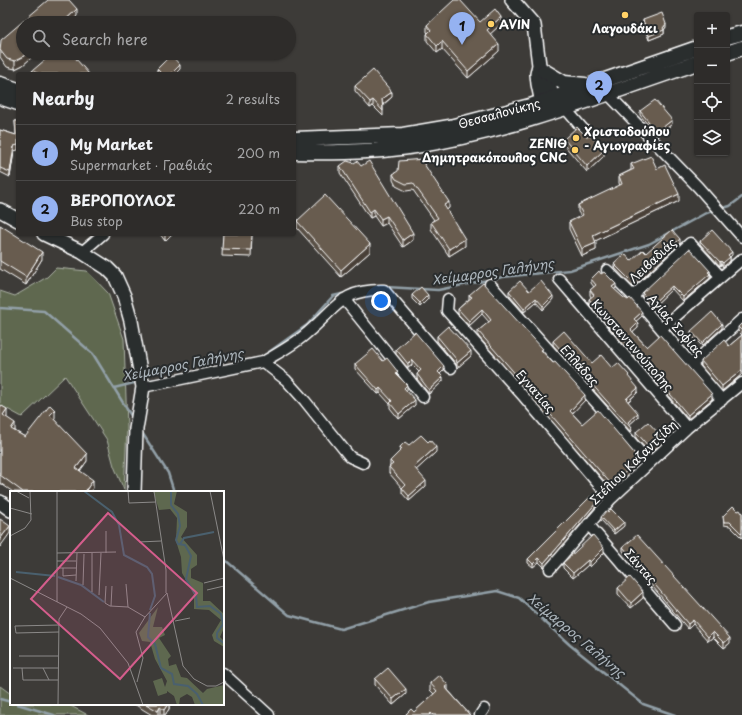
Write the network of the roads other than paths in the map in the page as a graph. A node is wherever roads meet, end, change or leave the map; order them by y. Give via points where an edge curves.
1 (512, 0) edge
2 (742, 33) edge
3 (730, 37) edge
4 (742, 48) edge
5 (694, 49) edge
6 (730, 52) edge
7 (694, 64) edge
8 (541, 68) junction
9 (0, 84) edge
10 (593, 84) junction
11 (16, 89) edge
12 (608, 94) junction
13 (0, 97) edge
14 (16, 102) edge
15 (552, 107) junction
16 (589, 136) edge
17 (296, 139) edge
18 (296, 152) edge
19 (0, 210) edge
20 (16, 219) edge
21 (48, 236) edge
22 (101, 236) edge
23 (742, 237) edge
24 (82, 252) junction
25 (742, 260) edge
26 (607, 270) dead end
27 (721, 277) junction
28 (559, 280) dead end
29 (490, 284) dead end
30 (633, 296) junction
31 (344, 299) junction
32 (448, 299) dead end
33 (742, 319) edge
34 (662, 328) junction
35 (263, 362) junction
36 (692, 364) junction
37 (451, 368) dead end
38 (742, 382) edge
39 (143, 387) junction
40 (423, 397) dead end
41 (722, 400) junction
42 (687, 428) junction
43 (364, 463) dead end
44 (650, 464) junction
45 (134, 491) edge
46 (611, 499) junction
47 (0, 502) edge
48 (10, 509) edge
49 (588, 524) junction
50 (550, 569) dead end
51 (675, 624) dead end
52 (224, 674) edge
53 (269, 715) edge

1 - 8 street via 534,25
2 - 3 main road
4 - 6 main road
5 - 10 main road, Θεσσαλονίκης
7 - 12 main road, Θεσσαλονίκης
8 - 10 main road via 564,84
8 - 15 street via 548,80
9 - 11 main road
10 - 15 main road, Θεσσαλονίκης
12 - 15 main road, Θεσσαλονίκης
12 - 23 street via 698,187
13 - 14 main road
15 - 16 street
15 - 17 main road, Θεσσαλονίκης via 425,132 374,137
15 - 18 main road, Θεσσαλονίκης via 477,133 414,146 378,150
19 - 20 street
21 - 24 street
22 - 24 street
24 - 39 street via 107,268 120,286 131,322
25 - 27 street
26 - 30 street, Αγίας Σοφίας
27 - 30 street, Λειβαδιάς via 690,243
27 - 34 street
28 - 42 street, Κωνσταντινούπολης
29 - 44 street, Ελλάδας
30 - 34 street, Αγίας Σοφίας
31 - 35 street via 306,334
31 - 37 street via 360,291 384,290
31 - 40 street
32 - 46 street, Εγνατίας via 447,311
33 - 36 street
34 - 36 street, Αγίας Σοφίας
35 - 39 street
35 - 43 street via 286,380 306,401 350,457
36 - 41 street, Αγίας Σοφίας
38 - 41 street, Στέλιου Καζαντζίδη
39 - 45 street via 136,429
41 - 42 street, Στέλιου Καζαντζίδη
42 - 44 street, Στέλιου Καζαντζίδη
44 - 46 street, Στέλιου Καζαντζίδη
46 - 49 street, Στέλιου Καζαντζίδη
47 - 48 street
49 - 50 street, Στέλιου Καζαντζίδη
49 - 51 street, Σάντας
52 - 53 street

